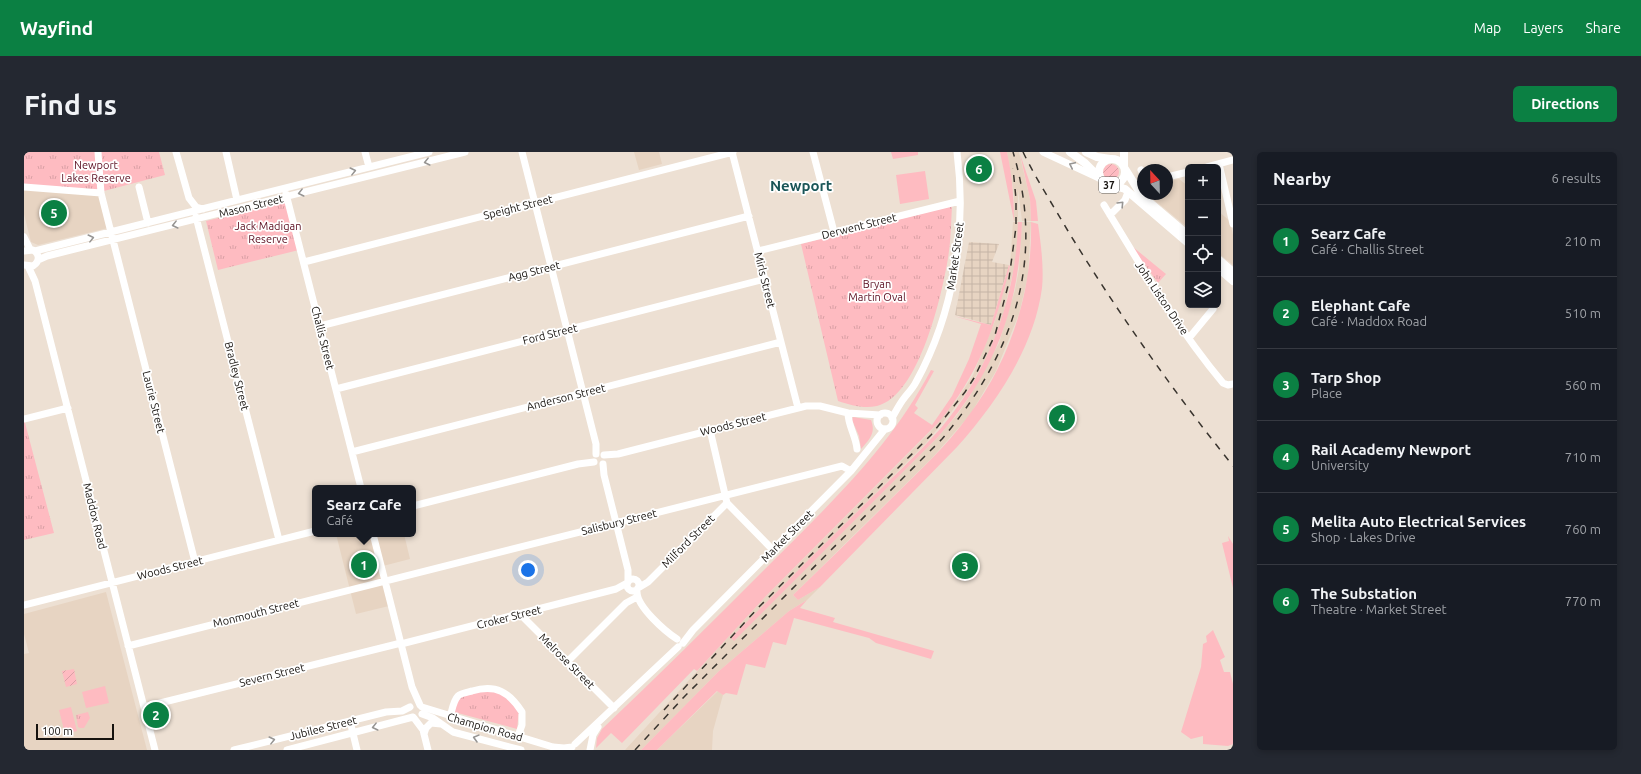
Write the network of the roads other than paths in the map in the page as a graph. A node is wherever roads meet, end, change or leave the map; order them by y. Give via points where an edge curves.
1 (98, 152) edge
2 (176, 152) edge
3 (226, 152) edge
4 (365, 152) edge
5 (429, 152) edge
6 (465, 152) edge
7 (522, 152) edge
8 (732, 152) edge
9 (813, 152) edge
10 (957, 152) edge
11 (1043, 152) edge
12 (1070, 152) edge
13 (1086, 152) edge
14 (1124, 152) edge
15 (1112, 156) edge
16 (1233, 160) edge
17 (1219, 164) edge
18 (369, 167) junction
19 (1125, 168) junction
20 (1185, 173) edge
21 (1221, 173) edge
22 (1173, 176) edge
23 (1101, 180) junction
24 (1112, 185) junction
25 (24, 187) edge
26 (139, 187) dead end
27 (285, 189) junction
28 (1128, 192) junction
29 (101, 193) junction
30 (287, 197) junction
31 (237, 200) junction
32 (960, 202) junction
33 (535, 203) junction
34 (1104, 205) dead end
35 (203, 209) junction
36 (194, 212) junction
37 (1110, 215) junction
38 (749, 216) junction
39 (198, 220) junction
40 (148, 223) junction
41 (1233, 224) edge
42 (111, 232) junction
43 (834, 232) junction
44 (1185, 232) edge
45 (24, 237) edge
46 (1185, 240) edge
47 (113, 241) junction
48 (27, 249) edge
49 (758, 251) junction
50 (304, 262) junction
51 (1221, 263) edge
52 (31, 264) edge
53 (551, 266) junction
54 (1221, 270) edge
55 (1232, 276) edge
56 (765, 279) junction
57 (1213, 309) dead end
58 (320, 326) junction
59 (567, 329) junction
60 (1189, 338) junction
61 (781, 342) junction
62 (1230, 384) edge
63 (336, 389) junction
64 (583, 393) junction
65 (68, 408) junction
66 (798, 408) junction
67 (848, 413) junction
68 (24, 419) edge
69 (883, 420) junction
70 (710, 430) junction
71 (857, 449) dead end
72 (352, 452) junction
73 (599, 459) junction
74 (851, 472) junction
75 (360, 485) edge
76 (726, 495) junction
77 (727, 503) junction
78 (416, 505) edge
79 (617, 523) junction
80 (312, 532) edge
81 (374, 537) edge
82 (279, 540) junction
83 (773, 550) junction
84 (195, 562) junction
85 (628, 570) junction
86 (385, 581) junction
87 (112, 583) junction
88 (637, 584) junction
89 (628, 586) junction
90 (635, 598) junction
91 (24, 605) edge
92 (520, 614) junction
93 (678, 642) junction
94 (401, 643) junction
95 (128, 646) junction
96 (567, 662) junction
97 (412, 687) junction
98 (410, 707) junction
99 (144, 708) junction
100 (614, 708) junction
101 (421, 710) junction
102 (413, 717) junction
103 (450, 717) junction
104 (604, 719) junction
105 (350, 721) junction
106 (441, 724) junction
107 (353, 733) junction
108 (424, 734) junction
109 (518, 736) junction
110 (287, 737) junction
111 (572, 747) edge
112 (155, 750) edge
113 (234, 750) edge
114 (289, 750) edge
115 (357, 750) edge
116 (428, 750) edge
117 (521, 750) edge
118 (590, 750) edge

1 - 29 street, Laurie Street
2 - 35 street via 189,198 196,207
3 - 31 street
4 - 18 street
5 - 18 street, Mason Street
6 -> 30 street, Mason Street
7 - 33 street
8 - 33 street, Speight Street
8 - 38 street, Mirls Street
9 - 43 street
10 - 32 street, Market Street
23 -> 11 street
12 - 23 main road, 37 via 1090,167
13 - 15 main road, 37 via 1097,157
14 - 19 main road
15 - 19 main road, 37
15 - 23 main road, 37 via 1100,167
16 - 17 street
27 -> 18 street, Mason Street
19 - 24 main road, 37 via 1122,180
19 - 44 main road, 37 via 1142,196
20 - 22 street
21 - 41 street
23 - 24 main road, 37
24 - 28 main road, 37
25 - 29 street
26 - 40 street
27 - 30 street, Challis Street
27 - 31 street, Mason Street
37 -> 28 street via 1125,200
28 - 46 main road, 37
29 - 42 street, Laurie Street
30 - 39 street, Mason Street
30 - 50 street, Challis Street
31 - 35 street, Mason Street
32 - 43 street, Derwent Street
32 - 69 street, Market Street via 957,259 946,312 926,364 915,384
33 - 50 street, Speight Street
33 - 53 street
34 - 37 street, John Liston Drive
35 - 36 street, Mason Street
36 - 39 street, Bradley Street
36 - 40 street, Mason Street
37 - 60 street, John Liston Drive via 1152,285
38 - 49 street, Mirls Street
38 - 53 street, Agg Street
39 -> 47 street, Mason Street
39 - 82 street, Bradley Street
40 - 42 street, Mason Street
42 - 47 street, Laurie Street
48 -> 42 street, Mason Street
43 - 49 street, Derwent Street
45 - 48 street, Maddox Road
47 - 52 street, Mason Street via 47,256
47 - 84 street, Laurie Street
48 - 52 street, Maddox Road via 38,255
49 - 56 street, Mirls Street
50 - 58 street, Challis Street
51 - 55 main road
52 - 65 street, Maddox Road
53 - 58 street, Agg Street
53 - 59 street
54 - 55 main road
56 - 59 street, Ford Street
56 - 61 street, Mirls Street
57 - 60 street
58 - 63 street, Challis Street
59 - 63 street, Ford Street
59 - 64 street
60 - 62 street, John Liston Drive via 1217,376
61 - 64 street, Anderson Street
61 - 66 street, Mirls Street
63 - 72 street, Challis Street
64 - 72 street, Anderson Street
64 - 73 street
65 - 68 street
65 - 87 street, Maddox Road
66 - 67 street, Woods Street via 820,406
66 - 70 street, Woods Street
67 - 69 street, Woods Street via 866,414
67 - 71 street
69 - 74 street, Market Street via 877,437
70 - 73 street, Woods Street
70 - 76 street
72 - 75 street, Challis Street
73 - 78 street, Woods Street
73 - 79 street
74 - 76 street, Salisbury Street via 842,466
74 - 83 street, Market Street
76 - 77 street
76 - 79 street, Salisbury Street
77 - 83 street
77 - 88 street, Milford Street via 650,579
79 - 85 street
79 - 86 street, Salisbury Street
80 - 82 street, Woods Street
81 - 86 street
82 - 84 street, Woods Street
83 - 93 street, Market Street
84 - 87 street, Woods Street
85 - 88 street
85 - 89 street
86 - 94 street
86 - 95 street, Monmouth Street
87 - 91 street, Woods Street
87 - 95 street, Maddox Road
88 - 89 street via 631,580
88 - 89 street via 633,591
88 - 90 street
89 - 90 street
89 - 92 street, Croker Street
90 - 93 street
90 - 96 street via 626,603
92 - 94 street, Croker Street
92 - 96 street, Melrose Street
93 - 100 street, Market Street
94 - 97 street
94 - 99 street, Severn Street
95 - 99 street, Maddox Road
96 - 100 street, Melrose Street
97 - 98 street
97 - 101 street
98 - 101 street via 415,704
98 - 102 street via 409,713
98 - 105 street, Jubilee Street via 402,711 386,712
99 - 112 street, Maddox Road
100 - 104 street, Market Street
101 - 102 street via 418,718
101 - 103 street, Champion Road
101 - 106 street, Champion Road
101 - 108 street
102 -> 107 street, Jubilee Street
102 - 108 street
103 - 109 street, Champion Road
103 - 109 street via 456,699 461,694 486,687 498,689 506,693 522,712 522,725
104 - 111 street, Market Street
104 - 118 street, Market Street via 594,733
105 - 107 street
105 - 110 street, Jubilee Street
106 - 108 street via 431,723
117 -> 106 street, Champion Road via 448,730
107 - 114 street, Jubilee Street
107 - 115 street
108 - 116 street
109 - 111 street, Champion Road via 555,747
113 -> 110 street, Jubilee Street
110 - 114 street
111 - 118 street, Champion Road via 583,744

